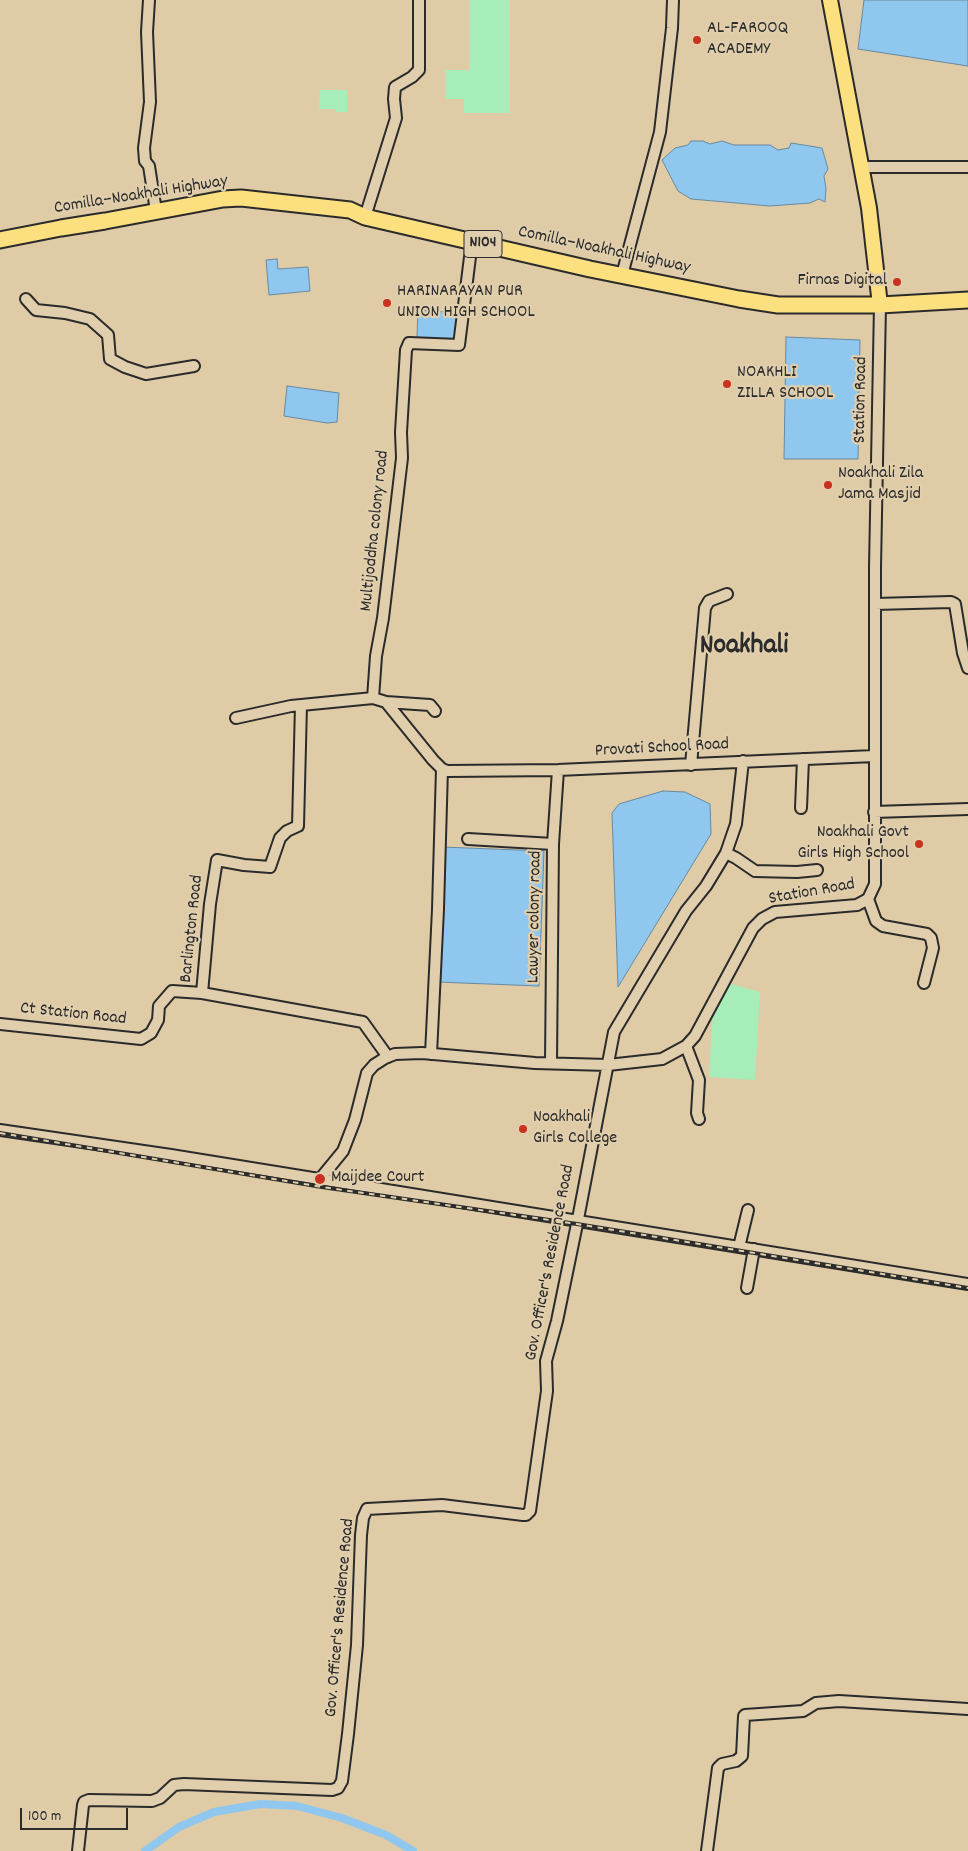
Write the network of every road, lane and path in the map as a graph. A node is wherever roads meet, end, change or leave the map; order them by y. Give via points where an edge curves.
1 (148, 0) edge
2 (419, 0) edge
3 (673, 0) edge
4 (830, 0) edge
5 (862, 167) junction
6 (968, 168) edge
7 (156, 211) junction
8 (365, 217) junction
9 (0, 240) edge
10 (472, 241) junction
11 (622, 275) junction
12 (26, 299) dead end
13 (968, 300) edge
14 (880, 305) junction
15 (194, 366) dead end
16 (727, 594) dead end
17 (875, 604) junction
18 (968, 668) edge
19 (375, 694) junction
20 (386, 702) junction
21 (301, 705) junction
22 (435, 711) dead end
23 (236, 718) dead end
24 (874, 756) junction
25 (803, 759) junction
26 (743, 762) junction
27 (690, 765) junction
28 (442, 769) junction
29 (558, 770) junction
30 (801, 808) dead end
31 (968, 809) edge
32 (874, 812) junction
33 (468, 839) dead end
34 (553, 844) junction
35 (726, 853) junction
36 (816, 870) dead end
37 (868, 899) junction
38 (924, 983) dead end
39 (202, 994) junction
40 (0, 1024) edge
41 (686, 1046) junction
42 (431, 1054) junction
43 (388, 1057) junction
44 (551, 1063) junction
45 (608, 1064) junction
46 (699, 1119) dead end
47 (0, 1130) edge
48 (320, 1179) junction
49 (748, 1210) dead end
50 (577, 1220) junction
51 (739, 1247) junction
52 (754, 1249) junction
53 (968, 1284) edge
54 (747, 1288) dead end
55 (968, 1709) edge
56 (78, 1851) edge
57 (707, 1851) edge

1 - 7 street via 150,102 144,148
2 - 8 street via 419,70 395,87 396,118
3 - 11 street via 660,132
4 - 5 main road
5 - 6 street
5 - 14 main road
7 - 8 highway, Comilla–Noakhali Highway / N104 via 240,198 350,210
7 - 9 highway, Comilla–Noakhali Highway / N104
8 - 10 highway, Comilla–Noakhali Highway / N104
10 - 11 highway, Comilla–Noakhali Highway / N104
10 - 19 street, Multijoddha colony road via 459,345 409,342 406,350 402,458 376,656
11 - 14 highway, Comilla–Noakhali Highway / N104 via 778,304
12 - 15 street via 36,310 90,319 108,335 110,359 125,367 146,374
13 - 14 highway, Comilla–Noakhali Highway / N104
14 - 17 street, Station Road
16 - 27 street via 709,601 705,608
17 - 18 street via 955,604
17 - 24 street, Station Road
19 - 20 street
19 - 21 street
20 - 22 street via 430,705
20 - 28 street
21 - 23 street
21 - 39 street, Barlington Road via 298,826 280,838 270,867 217,860
24 - 25 street, Provati School Road
24 - 32 street, Station Road
25 - 26 street, Provati School Road
25 - 30 street
26 - 27 street, Provati School Road
26 - 35 street, Gov. Officer's Residence Road via 736,824
27 - 29 street, Provati School Road
28 - 29 street, Provati School Road via 479,772
28 - 42 street
29 - 34 street, Lawyer colony road
31 - 32 street
32 - 37 street, Station Road via 874,884
33 - 34 street
34 - 44 street, Lawyer colony road
35 - 36 street via 755,871
35 - 45 street, Gov. Officer's Residence Road via 686,911 614,1032
37 - 38 street via 876,921 883,926 927,934 931,938 933,948
37 - 41 street, Station Road via 857,905 775,912 762,919 753,928 695,1036
39 - 40 street, Ct Station Road via 172,991 159,1006 158,1020 151,1033 141,1039
39 - 43 street, Barlington Road via 363,1022
41 - 45 street, Station Road via 662,1059
41 - 46 street via 699,1080
42 - 43 street, Station Road via 395,1054
42 - 44 street, Station Road
43 - 48 street, Station Road via 367,1073 343,1151
44 - 45 street, Station Road
45 - 50 street, Gov. Officer's Residence Road
47 - 48 street
48 - 50 street
49 - 51 street
50 - 51 street
50 - 56 street, Gov. Officer's Residence Road via 546,1361 547,1391 530,1511 523,1515 442,1505 367,1509 363,1518 357,1645 342,1781 338,1788 184,1784 174,1785 152,1801 89,1800 83,1805
51 - 52 street
52 - 53 street
52 - 54 street
55 - 57 street via 840,1701 816,1703 803,1711 745,1715 742,1756 718,1768

